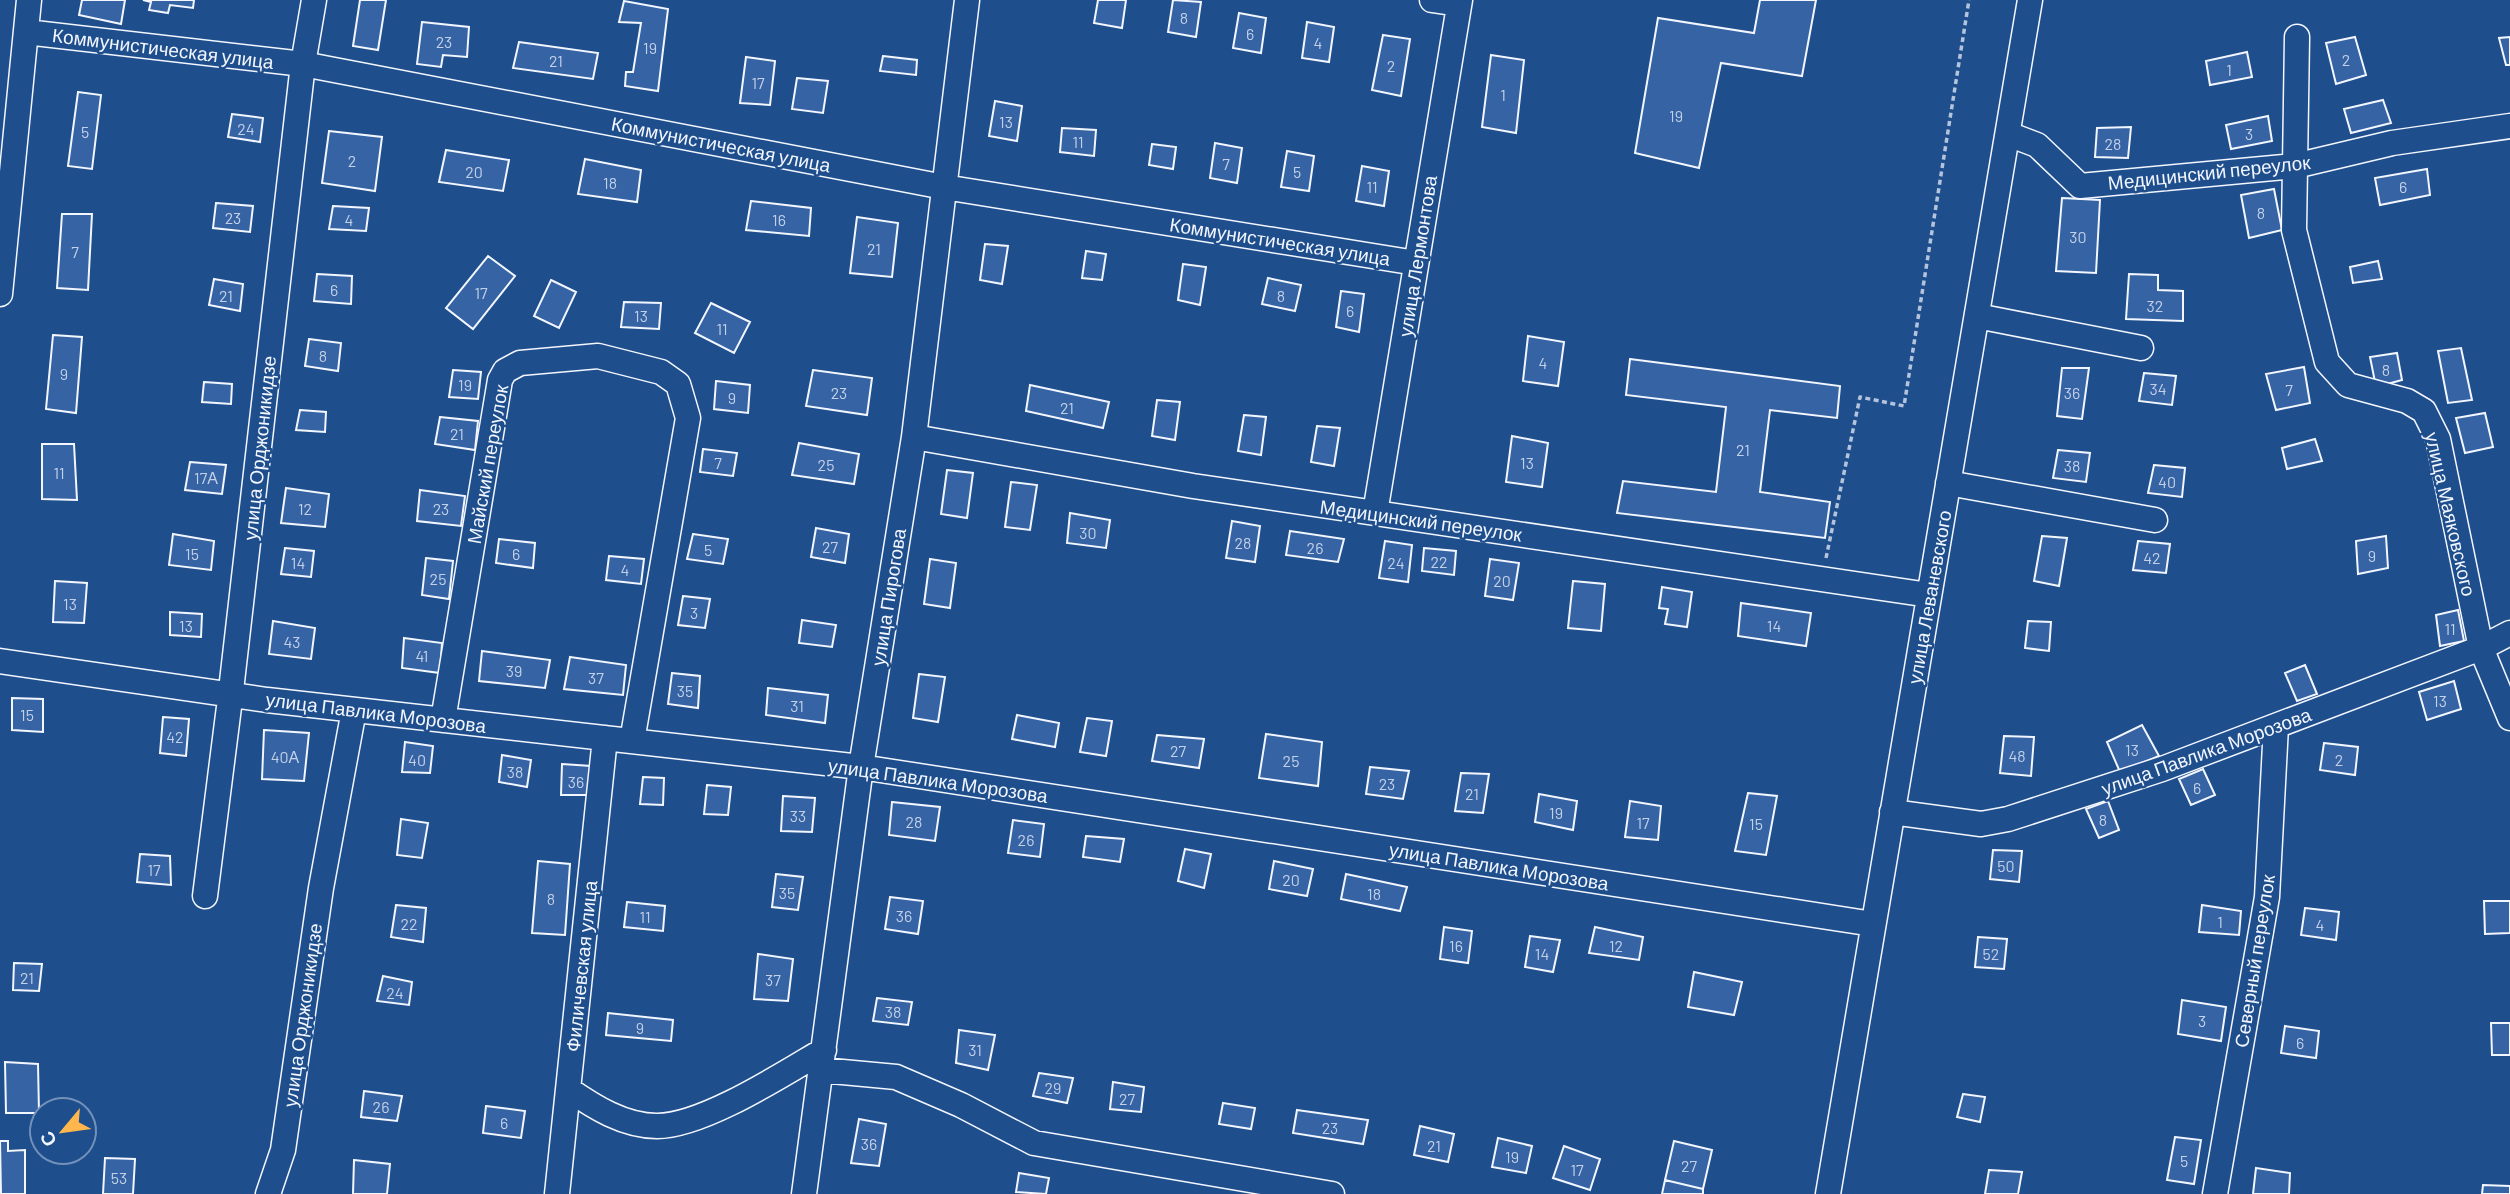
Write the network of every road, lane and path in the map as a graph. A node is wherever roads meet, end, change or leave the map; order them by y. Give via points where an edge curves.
1 (29, 0) edge
2 (314, 0) edge
3 (967, 0) edge
4 (1432, 0) edge
5 (1969, 0) edge
6 (2030, 0) edge
7 (1459, 2) edge
8 (26, 32) junction
9 (2297, 37) dead end
10 (303, 64) junction
11 (2510, 126) edge
12 (2008, 134) junction
13 (2294, 166) junction
14 (944, 187) junction
15 (1416, 263) junction
16 (0, 294) edge
17 (1977, 316) junction
18 (2141, 348) dead end
19 (914, 438) junction
20 (1948, 483) junction
21 (1375, 513) junction
22 (2155, 520) dead end
23 (1821, 579) junction
24 (1929, 595) junction
25 (2510, 633) edge
26 (2481, 648) junction
27 (0, 661) edge
28 (231, 695) junction
29 (354, 710) junction
30 (2510, 718) edge
31 (443, 720) junction
32 (2276, 726) junction
33 (605, 738) junction
34 (632, 741) junction
35 (861, 767) junction
36 (1892, 812) junction
37 (205, 896) dead end
38 (1873, 924) junction
39 (822, 1060) junction
40 (568, 1089) junction
41 (268, 1194) edge
42 (557, 1194) edge
43 (804, 1194) edge
44 (1332, 1194) edge
45 (1828, 1194) edge
46 (2215, 1194) edge

1 - 8 street
2 - 10 street, улица Орджоникидзе
3 - 14 street, улица Пирогова
4 - 7 street
5 - 23 path via 1904,406 1860,397
6 - 12 street, улица Леваневского
7 - 15 street, улица Лермонтова
8 - 10 street, Коммунистическая улица
8 - 16 street
9 - 13 street, улица Маяковского
10 - 14 street, Коммунистическая улица
10 - 28 street, улица Орджоникидзе
11 - 13 street, Медицинский переулок via 2392,143
12 - 13 street, Медицинский переулок via 2037,145 2080,186
12 - 17 street, улица Леваневского
13 - 26 street, улица Маяковского via 2294,230 2327,362 2348,385 2407,401 2424,411 2438,439
14 - 15 street, Коммунистическая улица
14 - 19 street, улица Пирогова
15 - 21 street, улица Лермонтова
17 - 18 street
17 - 20 street, улица Леваневского
19 - 21 street, Медицинский переулок
19 - 35 street, улица Пирогова
20 - 22 street
20 - 24 street, улица Леваневского
21 - 23 street, Медицинский переулок
23 - 24 street, Медицинский переулок
24 - 36 street, улица Леваневского
25 - 26 street, улица Павлика Морозова
26 - 30 street, улица Маяковского
26 - 32 street, улица Павлика Морозова
27 - 28 street, улица Павлика Морозова
28 - 29 street, улица Павлика Морозова
28 - 37 street, улица Орджоникидзе
29 - 31 street, улица Павлика Морозова
29 - 41 street, улица Орджоникидзе via 321,888 283,1150
31 - 33 street, улица Павлика Морозова
31 - 34 street, Майский переулок via 500,380 505,371 520,363 598,356 661,372 678,384 688,418
32 - 36 street, улица Павлика Морозова via 2008,819 1981,824
32 - 46 street, Северный переулок via 2267,897
33 - 34 street, улица Павлика Морозова
33 - 40 street, Филичевская улица
34 - 35 street, улица Павлика Морозова
35 - 38 street, улица Павлика Морозова
35 - 39 street, улица Пирогова
36 - 38 street, улица Леваневского
38 - 45 street, улица Леваневского
39 - 40 street via 678,1123 657,1126 610,1115
39 - 43 street, улица Пирогова
39 - 44 street via 896,1077 1034,1143
40 - 42 street, Филичевская улица

